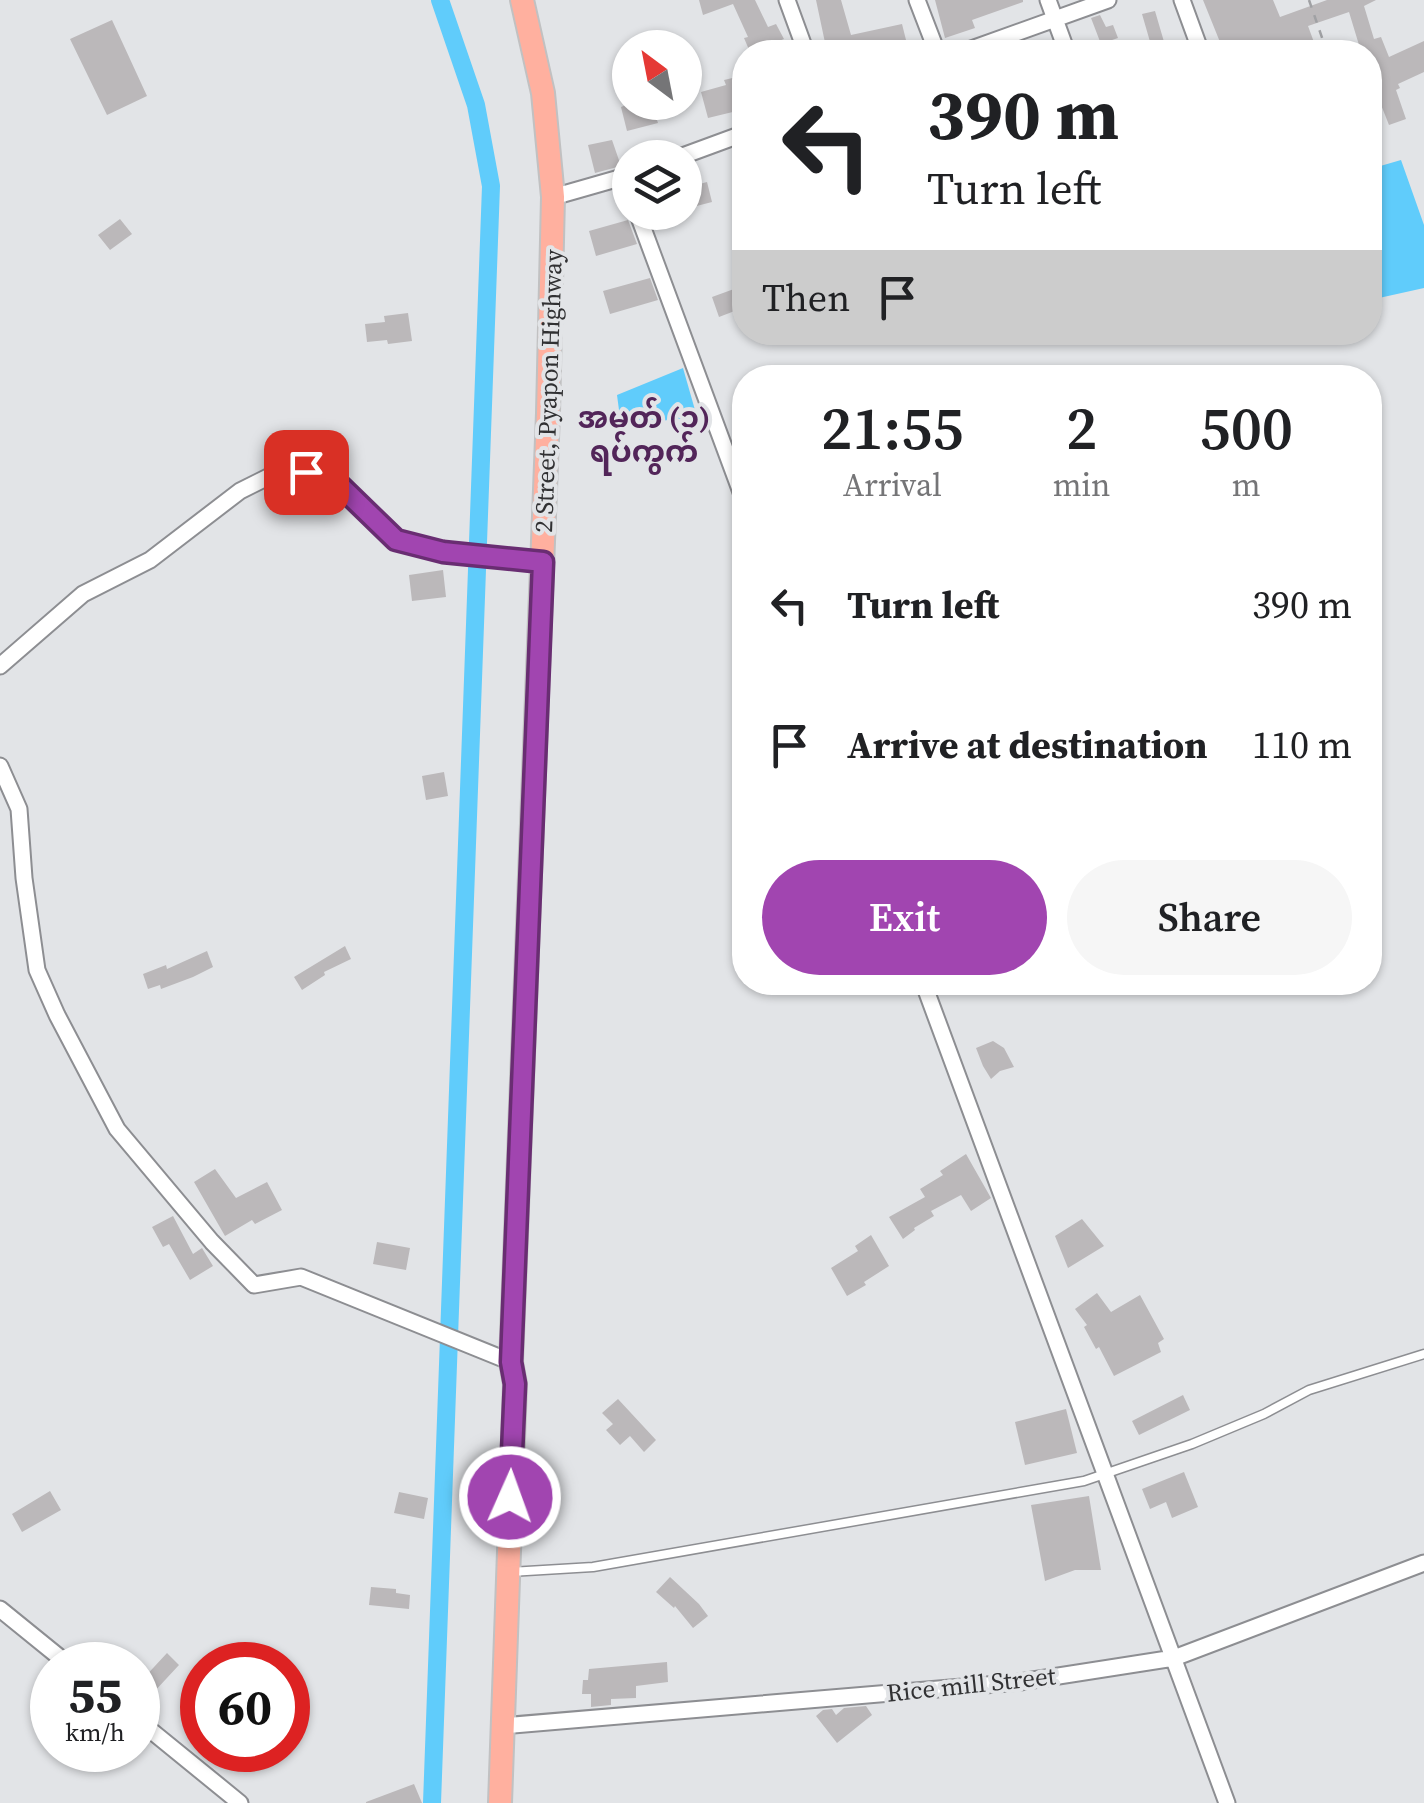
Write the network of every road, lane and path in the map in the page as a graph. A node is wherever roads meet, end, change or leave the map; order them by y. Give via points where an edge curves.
1 (522, 0) edge
2 (787, 0) edge
3 (917, 0) edge
4 (1048, 0) edge
5 (1108, 0) edge
6 (1182, 0) edge
7 (1309, 0) edge
8 (1054, 19) junction
9 (802, 40) edge
10 (932, 40) edge
11 (996, 40) edge
12 (1063, 40) edge
13 (1197, 40) edge
14 (1324, 40) edge
15 (732, 138) edge
16 (702, 149) edge
17 (612, 180) edge
18 (553, 197) junction
19 (644, 230) edge
20 (732, 468) edge
21 (543, 562) junction
22 (0, 666) edge
23 (0, 766) edge
24 (928, 995) edge
25 (1424, 1354) edge
26 (511, 1362) junction
27 (1106, 1474) junction
28 (1424, 1563) edge
29 (508, 1572) junction
30 (0, 1609) edge
31 (41, 1642) edge
32 (1174, 1658) junction
33 (501, 1726) junction
34 (160, 1738) edge
35 (240, 1803) edge
36 (500, 1803) edge
37 (1228, 1803) edge

1 - 18 main road, 2 Street, Pyapon Highway via 543,93
2 - 9 street
3 - 10 street
4 - 8 street
5 - 8 street
6 - 13 street
7 - 14 path
8 - 11 street
8 - 12 street
15 - 16 street
17 - 18 street
18 - 21 main road, 2 Street, Pyapon Highway
19 - 20 street
21 - 22 street via 396,540 329,475 282,470 240,492 150,560 83,594
21 - 26 main road, 2 Street, Pyapon Highway
23 - 26 street via 19,809 37,970 57,1015 117,1129 212,1242 254,1285 302,1277
24 - 27 street
25 - 27 lane via 1309,1390 1228,1429
26 - 29 main road, 2 Street, Pyapon Highway
27 - 29 lane via 594,1567
27 - 32 street
28 - 32 street, Rice mill Street
29 - 33 main road, 2 Street, Pyapon Highway
30 - 31 street
32 - 33 street, Rice mill Street via 1020,1682
32 - 37 street
33 - 36 main road, 2 Street, Pyapon Highway
34 - 35 street

